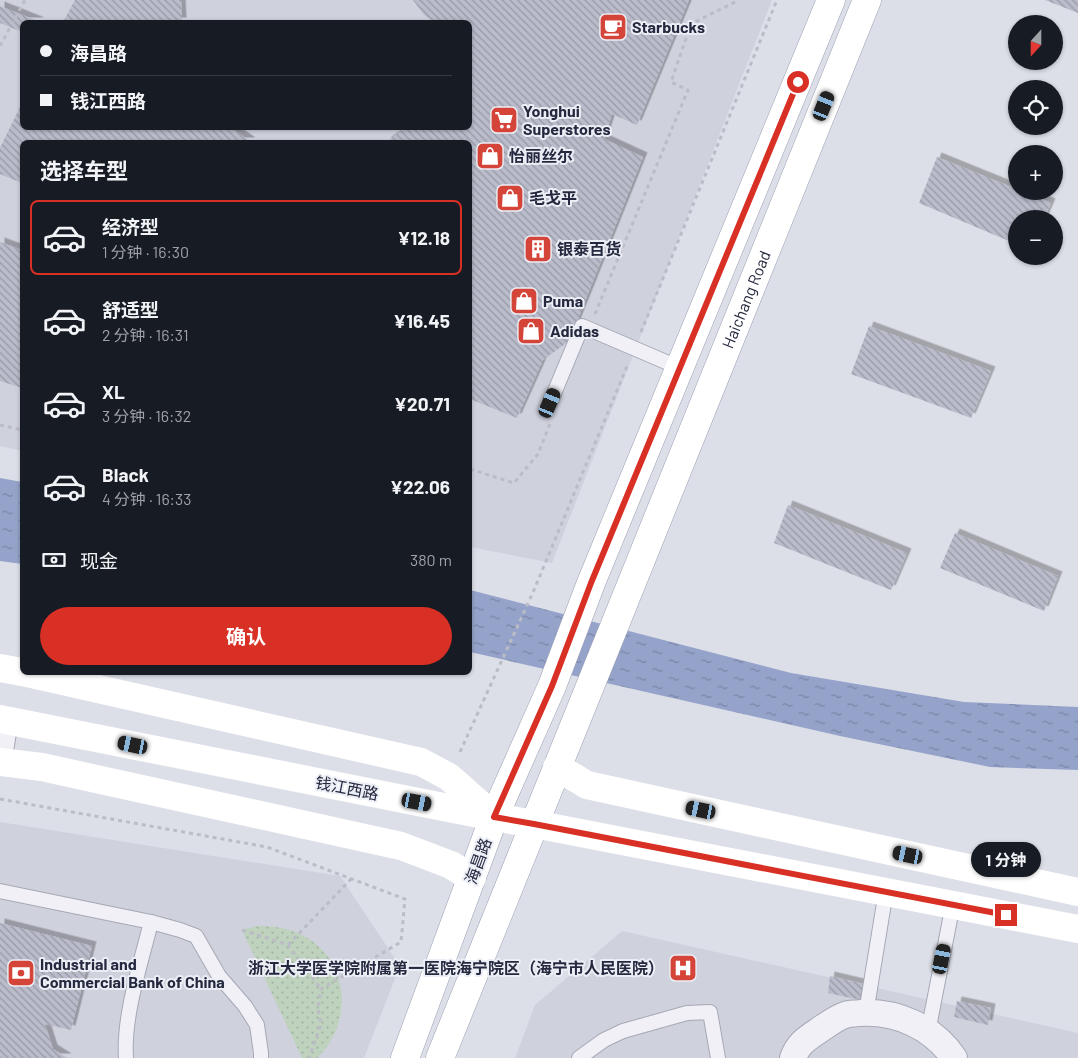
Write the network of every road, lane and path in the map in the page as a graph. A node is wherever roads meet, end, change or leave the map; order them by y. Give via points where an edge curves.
1 (25, 0) edge
2 (739, 0) edge
3 (777, 0) edge
4 (832, 0) edge
5 (867, 0) edge
6 (0, 46) edge
7 (589, 329) junction
8 (634, 349) junction
9 (680, 368) junction
10 (550, 403) dead end
11 (552, 418) dead end
12 (0, 425) edge
13 (20, 430) edge
14 (472, 470) edge
15 (0, 668) edge
16 (20, 671) edge
17 (36, 675) edge
18 (2, 719) edge
19 (0, 751) edge
20 (460, 752) dead end
21 (0, 762) edge
22 (42, 767) junction
23 (557, 768) junction
24 (0, 799) edge
25 (494, 817) junction
26 (534, 824) junction
27 (352, 878) junction
28 (472, 878) junction
29 (0, 891) edge
30 (886, 891) junction
31 (1078, 892) edge
32 (953, 904) junction
33 (151, 922) junction
34 (1078, 929) edge
35 (242, 930) dead end
36 (288, 945) junction
37 (321, 989) junction
38 (866, 1013) junction
39 (928, 1032) junction
40 (126, 1058) edge
41 (261, 1058) edge
42 (309, 1058) edge
43 (405, 1058) edge
44 (440, 1058) edge
45 (579, 1058) edge
46 (718, 1058) edge
47 (792, 1058) edge
48 (954, 1058) edge

1 - 6 path
2 - 7 path via 691,24 671,82 688,90
3 - 8 path
4 - 9 main road, 海昌路
5 - 23 main road, Haichang Road
7 - 8 lane
7 - 10 lane via 582,326
8 - 9 lane
8 - 20 path via 534,590
9 - 25 main road, 海昌路 via 552,686
11 - 14 path via 538,454 514,484
12 - 13 path
15 - 16 main road
17 - 25 main road via 421,762 449,777
18 - 19 street
18 - 22 main road via 17,748
18 - 25 main road, 钱江西路
21 - 22 main road
22 - 28 main road via 401,846 451,865
23 - 26 main road
23 - 31 main road via 587,785
24 - 27 path via 267,847
25 - 26 main road, 钱江西路
25 - 28 main road, 海昌路
26 - 30 main road, 钱江西路
26 - 44 main road
27 - 36 path
27 - 37 path via 405,899 401,942
28 - 43 main road, 海昌路
29 - 33 lane
30 - 32 main road, 钱江西路
30 - 38 lane
32 - 34 main road, 钱江西路
32 - 39 lane
33 - 40 lane via 125,1041
33 - 41 lane via 196,936 219,976 246,1006 257,1025
35 - 36 path
36 - 37 path
37 - 42 path via 318,1009 321,1024
38 - 39 street via 894,1015
38 - 47 street via 846,1014 828,1024 797,1047
39 - 48 street
45 - 46 lane via 622,1031 686,1013 710,1012

